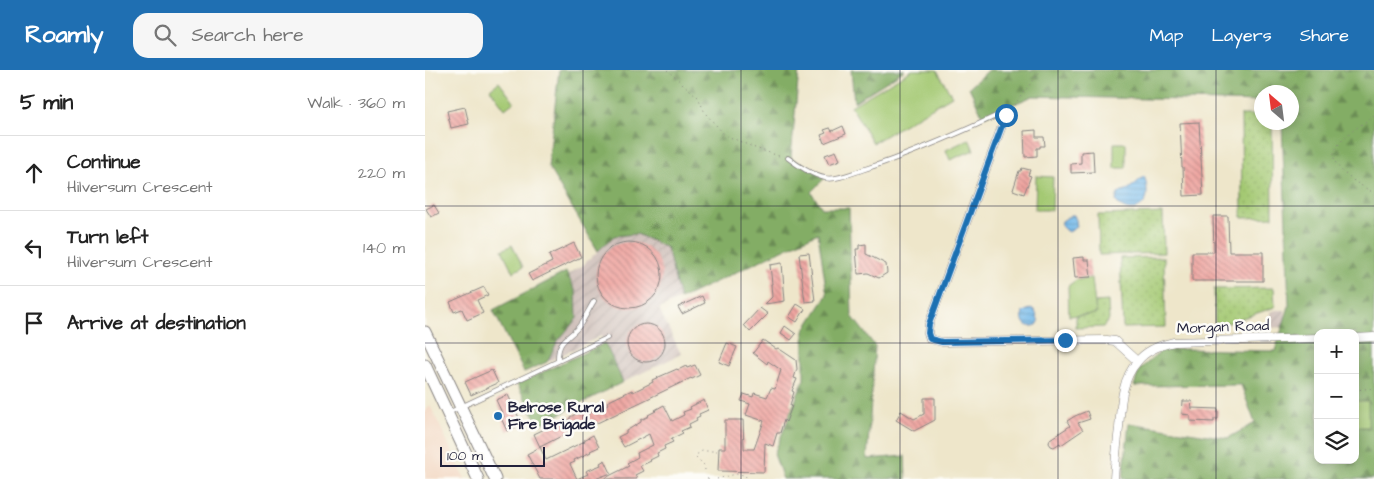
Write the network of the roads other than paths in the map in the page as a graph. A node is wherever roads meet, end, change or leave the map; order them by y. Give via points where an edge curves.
1 (1006, 115) joint
2 (788, 158) road end
3 (594, 301) dead end
4 (425, 332) edge
5 (1374, 337) edge
6 (607, 338) dead end
7 (1314, 338) edge
8 (1359, 338) edge
9 (558, 360) junction
10 (1137, 361) junction
11 (425, 365) edge
12 (461, 407) junction
13 (448, 413) junction
14 (478, 479) edge
15 (495, 479) edge
16 (1114, 479) edge

1 - 2 lane via 998,115 939,142 845,176 826,179
1 - 10 street via 929,324 930,339 942,342 1107,340 1115,341
3 - 9 lane via 579,327 566,338 558,351
4 - 12 main road
5 - 8 street
6 - 9 lane
7 - 10 street, Morgan Road via 1174,342 1157,346
9 - 12 lane
10 - 16 street, Morgan Road via 1123,391
11 - 13 main road
12 - 13 lane
12 - 15 main road
13 - 14 main road

